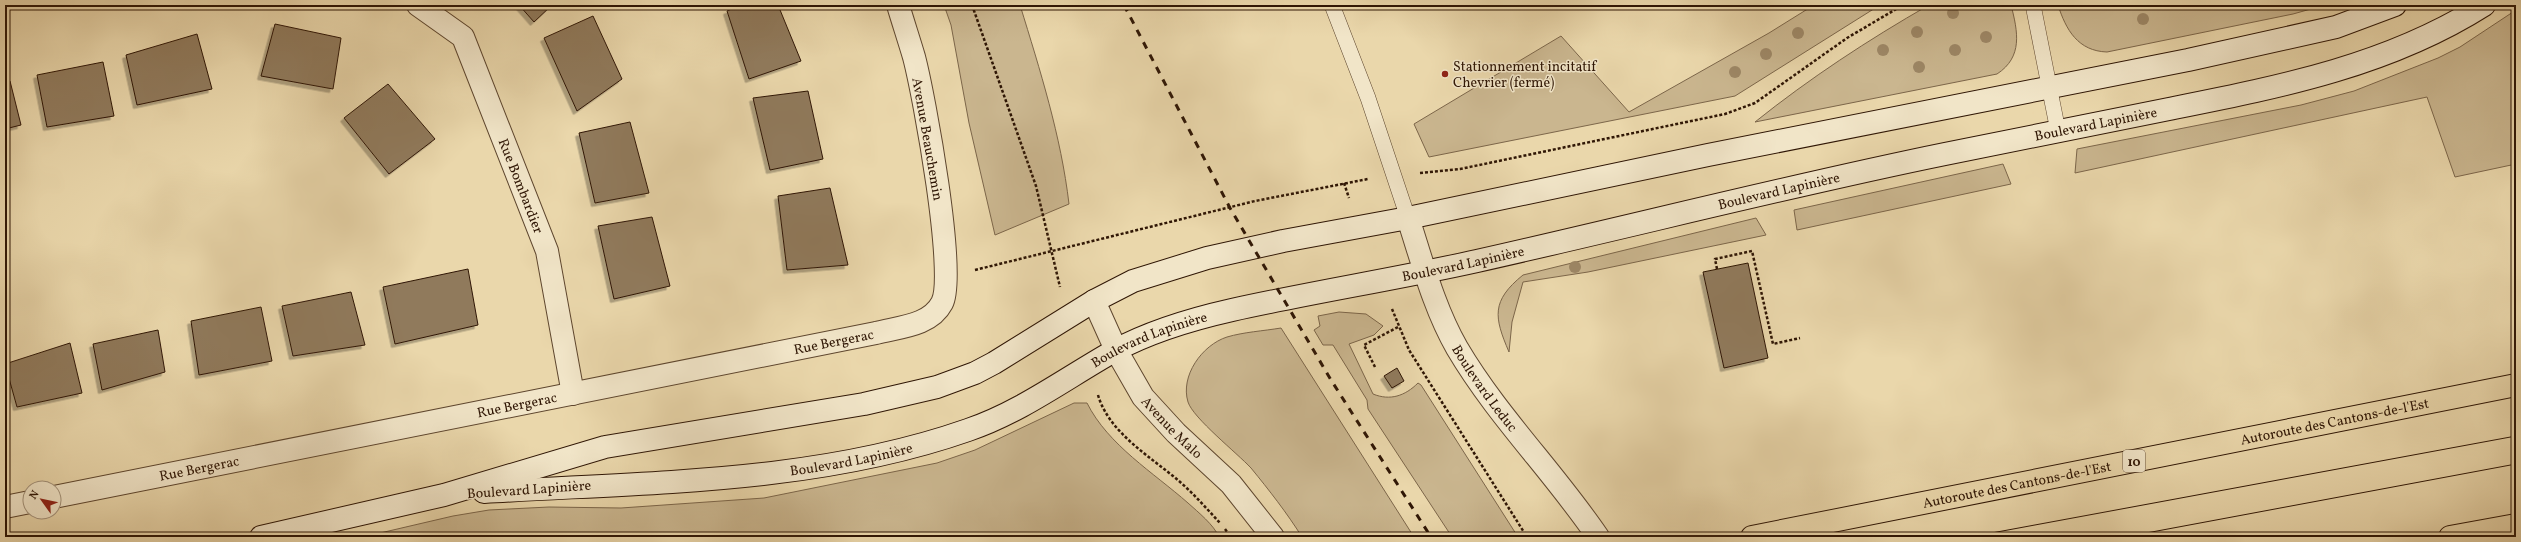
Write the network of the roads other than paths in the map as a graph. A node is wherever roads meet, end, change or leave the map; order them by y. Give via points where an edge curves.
1 (418, 5) edge
2 (898, 5) edge
3 (1332, 5) edge
4 (2033, 5) edge
5 (2395, 5) edge
6 (2484, 5) edge
7 (2050, 87) junction
8 (2058, 131) junction
9 (1408, 218) junction
10 (1426, 272) junction
11 (947, 274) joint
12 (1094, 301) junction
13 (1116, 350) junction
14 (2516, 385) edge
15 (573, 394) junction
16 (62, 495) edge
17 (444, 495) junction
18 (22, 504) edge
19 (5, 507) edge
20 (2516, 525) edge
21 (261, 537) edge
22 (1273, 537) edge
23 (1598, 537) edge
24 (1752, 537) edge
25 (2450, 537) edge

1 - 15 main road, Rue Bombardier via 462,37 547,251
2 - 11 main road, Avenue Beauchemin via 916,65 941,210
3 - 9 lane via 1368,98
4 - 7 lane
5 - 7 main road, Boulevard Lapinière via 2336,27
6 - 8 main road, Boulevard Lapinière via 2434,34 2357,65 2270,87
7 - 8 lane
7 - 9 main road, Boulevard Lapinière via 1677,161
8 - 10 main road, Boulevard Lapinière via 1827,178
9 - 10 main road, Boulevard Leduc
9 - 12 main road, Boulevard Lapinière via 1207,258 1133,281
10 - 13 main road, Boulevard Lapinière via 1234,309 1168,328
10 - 23 main road, Boulevard Leduc via 1447,328 1466,361
11 - 15 main road, Rue Bergerac via 947,293 942,304 935,313 916,323
12 - 13 main road, Avenue Malo
12 - 17 main road, Boulevard Lapinière via 994,363 937,387 864,404 605,447
13 - 17 main road, Boulevard Lapinière via 991,422 939,440 897,450 774,473
13 - 22 main road, Avenue Malo via 1129,376 1151,407 1176,434 1231,484
14 - 24 highway, Autoroute des Cantons-de-l'Est / 10
15 - 16 main road, Rue Bergerac
17 - 21 main road, Boulevard Lapinière
18 - 19 main road
20 - 25 highway

